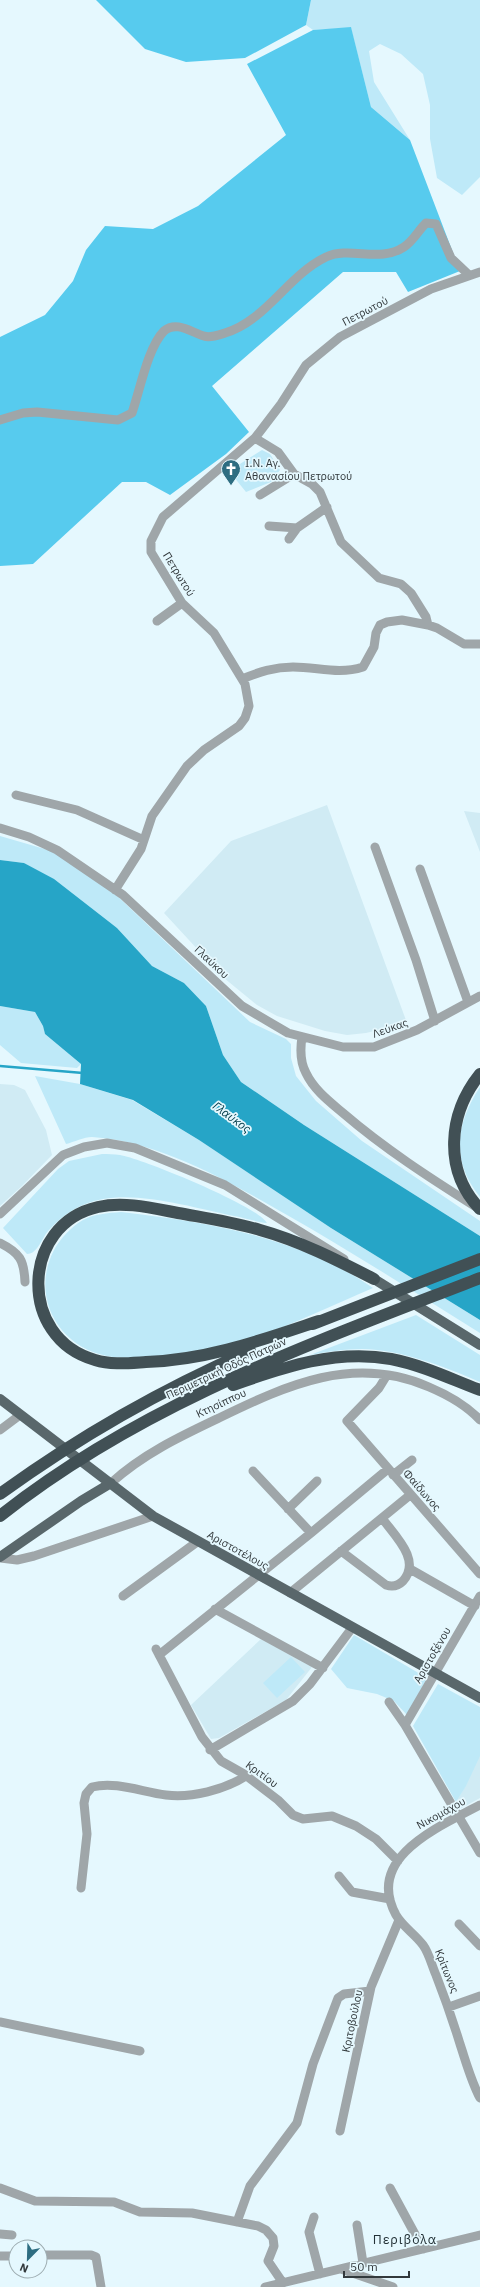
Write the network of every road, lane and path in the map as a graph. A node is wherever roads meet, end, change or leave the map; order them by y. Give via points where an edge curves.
1 (480, 272) edge
2 (469, 275) junction
3 (0, 420) edge
4 (255, 438) junction
5 (294, 474) junction
6 (260, 495) dead end
7 (327, 507) junction
8 (269, 526) dead end
9 (297, 528) junction
10 (289, 539) dead end
11 (182, 603) junction
12 (158, 621) dead end
13 (428, 625) junction
14 (480, 644) edge
15 (242, 679) junction
16 (16, 795) dead end
17 (0, 828) edge
18 (144, 840) junction
19 (375, 847) dead end
20 (420, 870) dead end
21 (115, 890) junction
22 (480, 996) edge
23 (468, 1002) junction
24 (435, 1021) junction
25 (302, 1037) junction
26 (480, 1074) edge
27 (480, 1210) edge
28 (0, 1214) edge
29 (0, 1243) edge
30 (480, 1259) edge
31 (480, 1278) edge
32 (374, 1279) junction
33 (25, 1282) dead end
34 (319, 1321) junction
35 (480, 1345) edge
36 (387, 1375) junction
37 (480, 1390) edge
38 (0, 1399) edge
39 (20, 1415) junction
40 (478, 1418) edge
41 (0, 1430) edge
42 (129, 1430) junction
43 (412, 1460) dead end
44 (253, 1471) dead end
45 (391, 1472) junction
46 (318, 1481) dead end
47 (111, 1483) junction
48 (0, 1494) edge
49 (410, 1495) junction
50 (288, 1509) junction
51 (0, 1516) edge
52 (153, 1516) junction
53 (382, 1518) junction
54 (311, 1533) junction
55 (197, 1542) junction
56 (341, 1551) junction
57 (0, 1558) edge
58 (410, 1569) junction
59 (480, 1574) edge
60 (258, 1575) junction
61 (290, 1593) junction
62 (123, 1596) dead end
63 (480, 1596) edge
64 (474, 1606) junction
65 (215, 1609) junction
66 (352, 1628) junction
67 (323, 1668) junction
68 (436, 1673) junction
69 (480, 1698) edge
70 (389, 1702) dead end
71 (405, 1725) junction
72 (210, 1750) junction
73 (246, 1776) junction
74 (480, 1805) edge
75 (458, 1817) junction
76 (480, 1854) edge
77 (398, 1862) junction
78 (339, 1876) dead end
79 (81, 1888) dead end
80 (390, 1899) junction
81 (399, 1920) junction
82 (459, 1924) dead end
83 (480, 1946) edge
84 (370, 1991) junction
85 (480, 1996) edge
86 (449, 2007) junction
87 (0, 2022) edge
88 (140, 2051) dead end
89 (480, 2098) edge
90 (340, 2131) dead end
91 (0, 2188) edge
92 (390, 2188) dead end
93 (314, 2217) dead end
94 (237, 2222) junction
95 (357, 2225) dead end
96 (0, 2234) edge
97 (12, 2235) dead end
98 (480, 2235) edge
99 (423, 2249) junction
100 (48, 2255) edge
101 (363, 2263) junction
102 (341, 2269) junction
103 (320, 2274) junction
104 (283, 2283) junction
105 (101, 2287) edge
106 (265, 2287) edge
107 (393, 2287) edge

1 - 2 street, Πετρωτού
2 - 3 street via 452,258 436,224 426,223 402,249 386,254 342,254 327,257 284,289 257,317 224,334 205,337 185,328 174,327 166,330 157,340 132,413 118,420 37,412
2 - 4 street, Πετρωτού via 431,289 340,337 306,365
4 - 5 street via 278,452
4 - 11 street, Πετρωτού via 173,506 157,528 151,542 151,552
5 - 6 street
5 - 7 street via 312,484 320,492
7 - 9 street
7 - 13 street via 341,542 379,578 401,584 411,593
8 - 9 street
9 - 10 street
11 - 12 street
11 - 15 street, Πετρωτού via 214,633
13 - 14 street via 464,644
13 - 15 street via 402,620 380,625 374,647 363,667 348,672 275,668
15 - 18 street, Πετρωτού via 249,701 245,718 234,730 191,761 155,811
16 - 18 street via 78,810
17 - 21 street, Γλαύκου via 29,836 57,850
18 - 21 street, Πετρωτού
19 - 24 street
20 - 23 street
21 - 25 street, Γλαύκου via 143,912 242,1006 288,1033
22 - 23 street, Λεύκας
23 - 24 street, Λεύκας
24 - 25 street, Λεύκας via 402,1037 367,1048 343,1047
25 - 27 street via 300,1048 303,1066 309,1079 325,1097 389,1149
26 - 27 highway via 458,1112 453,1136 458,1173 471,1200
28 - 32 street via 63,1155 84,1147 107,1143 135,1148 225,1185
29 - 33 street via 21,1258
30 - 34 highway, Περιμετρική Οδός Πατρών
31 - 42 highway, Περιμετρική Οδός Πατρών via 275,1358
32 - 34 highway via 298,1242 260,1230 144,1206 122,1204 98,1206 79,1214 52,1238 39,1268 38,1295 48,1324 68,1347 81,1355 100,1361 158,1362 214,1354
32 - 35 main road
34 - 48 highway, Περιμετρική Οδός Πατρών via 224,1362 185,1382 88,1437
36 - 40 street, Κτησίππου via 434,1389 459,1403
36 - 45 street, Φαίδωνος via 379,1388 347,1421
36 - 47 street, Κτησίππου via 331,1375 279,1390 161,1445
37 - 42 highway via 401,1362 363,1356 337,1357 284,1368 237,1384
38 - 39 main road, Αριστοτέλους
39 - 41 street
39 - 47 main road, Αριστοτέλους
42 - 51 highway, Περιμετρική Οδός Πατρών via 62,1471
43 - 45 street
44 - 50 street
45 - 49 street, Φαίδωνος
45 - 54 street
46 - 50 street
47 - 52 main road, Αριστοτέλους
47 - 57 main road, Κτησίππου
49 - 53 street
49 - 59 street, Φαίδωνος
50 - 54 street
52 - 55 main road, Αριστοτέλους
52 - 57 street via 34,1556 17,1560
53 - 56 street
53 - 58 street via 408,1556
54 - 60 street
55 - 60 main road, Αριστοτέλους
55 - 62 street
56 - 58 street via 389,1586 401,1583
56 - 61 street
58 - 64 street
60 - 61 main road, Αριστοτέλους
60 - 65 street
61 - 66 main road, Αριστοτέλους
63 - 64 street, Αριστοξένου
64 - 68 street, Αριστοξένου
65 - 67 street
65 - 72 street, Κριτίου via 158,1652 184,1706
66 - 67 street
66 - 68 main road, Αριστοτέλους
67 - 72 street via 288,1705
68 - 69 main road, Αριστοτέλους
68 - 71 street, Αριστοξένου
70 - 71 street
71 - 75 street
72 - 73 street, Κριτίου via 220,1761
73 - 77 street, Κριτίου via 293,1815 303,1819 332,1816 356,1826 376,1839
73 - 79 street via 229,1786 187,1794 165,1795 124,1787 92,1787 86,1794 84,1803 87,1834
74 - 75 street, Νικομάχου
75 - 76 street
75 - 77 street, Νικομάχου via 420,1838
77 - 80 street, Κρίτωνος via 390,1882
78 - 80 street via 352,1892
80 - 81 street, Κρίτωνος
81 - 84 street, Κριτοβούλου
81 - 86 street, Κρίτωνος via 424,1946
82 - 83 street
84 - 90 street, Κριτοβούλου
84 - 94 street via 344,1994 338,1998 313,2064 297,2123 250,2186
85 - 86 street
86 - 89 street, Κρίτωνος via 472,2082
87 - 88 street
91 - 94 street via 40,2202 114,2202 140,2212 185,2212
92 - 99 street
93 - 103 street via 309,2232
94 - 104 street via 262,2228 273,2238 274,2246 268,2261
95 - 101 street
96 - 97 street
98 - 99 street
99 - 101 street
100 - 105 street via 96,2257
101 - 102 street
102 - 103 street
102 - 107 street
103 - 104 street
104 - 106 street

